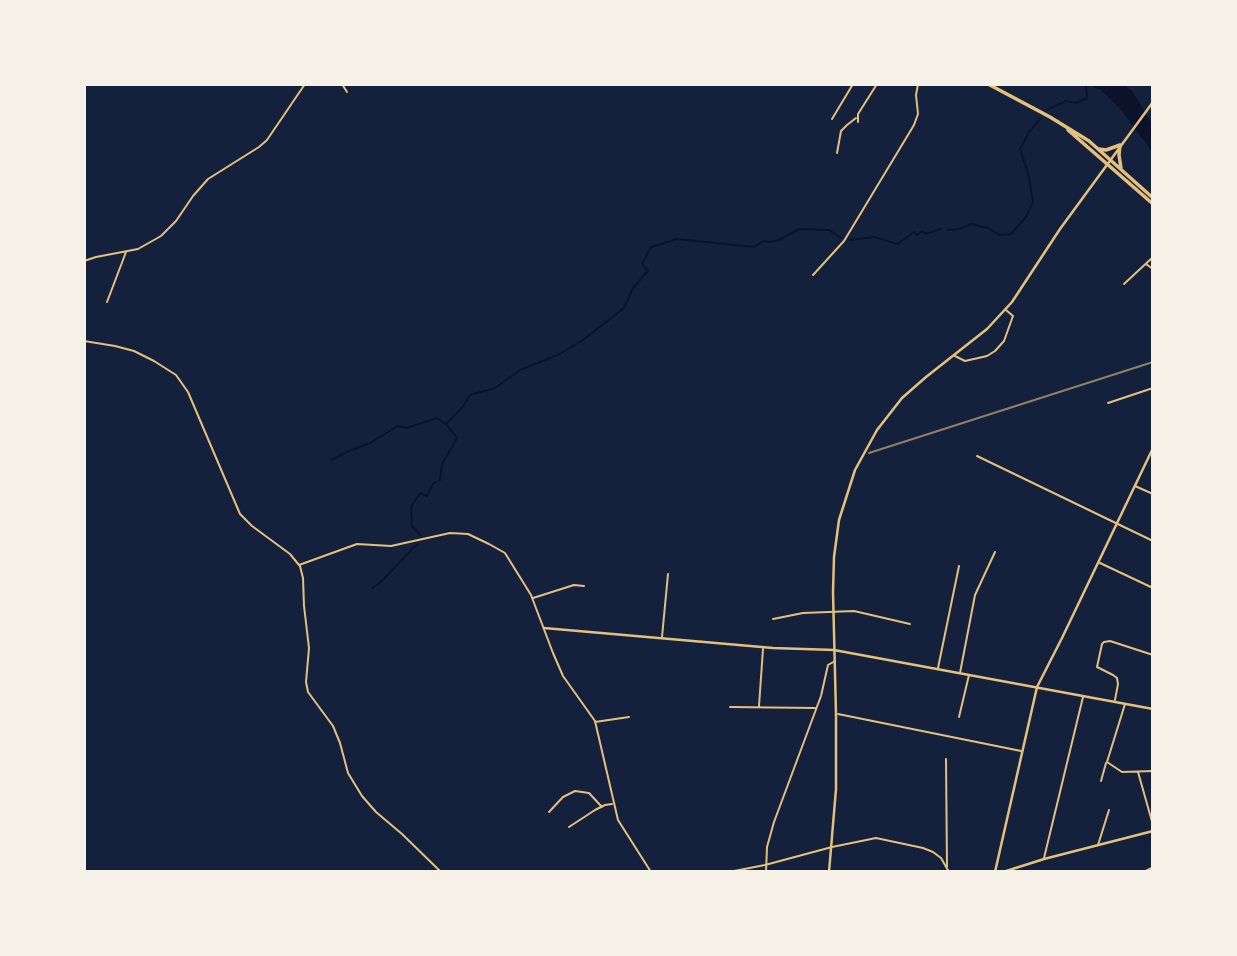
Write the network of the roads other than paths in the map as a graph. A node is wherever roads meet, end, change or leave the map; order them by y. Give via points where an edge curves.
1 (305, 84) edge
2 (342, 84) edge
3 (853, 84) edge
4 (877, 84) edge
5 (918, 84) edge
6 (988, 84) edge
7 (346, 92) dead end
8 (1153, 102) edge
9 (857, 117) junction
10 (832, 119) dead end
11 (859, 122) dead end
12 (1067, 128) junction
13 (1120, 145) junction
14 (1098, 149) junction
15 (836, 153) dead end
16 (1109, 159) junction
17 (1106, 164) junction
18 (1122, 170) junction
19 (1153, 198) edge
20 (1153, 204) edge
21 (127, 251) junction
22 (1153, 257) edge
23 (84, 261) edge
24 (1146, 264) junction
25 (1153, 269) edge
26 (813, 275) dead end
27 (1124, 284) dead end
28 (107, 302) dead end
29 (1006, 310) junction
30 (84, 341) edge
31 (953, 356) junction
32 (1153, 388) edge
33 (1108, 403) dead end
34 (1153, 449) edge
35 (977, 456) dead end
36 (1135, 486) junction
37 (1153, 494) edge
38 (1116, 524) junction
39 (1153, 541) edge
40 (995, 552) dead end
41 (1098, 562) junction
42 (299, 565) junction
43 (959, 566) dead end
44 (668, 574) dead end
45 (584, 586) dead end
46 (1153, 588) edge
47 (533, 598) junction
48 (834, 612) junction
49 (773, 619) dead end
50 (910, 624) dead end
51 (544, 628) junction
52 (662, 638) junction
53 (763, 647) junction
54 (834, 650) junction
55 (1153, 655) edge
56 (835, 661) junction
57 (938, 669) junction
58 (960, 673) junction
59 (970, 674) junction
60 (1037, 687) junction
61 (1083, 696) junction
62 (1114, 702) junction
63 (1126, 704) junction
64 (730, 707) dead end
65 (759, 707) junction
66 (817, 708) junction
67 (1153, 709) edge
68 (836, 714) junction
69 (629, 717) dead end
70 (960, 717) dead end
71 (595, 722) junction
72 (1022, 751) junction
73 (946, 759) dead end
74 (1107, 762) junction
75 (1153, 771) edge
76 (1138, 772) junction
77 (1101, 781) dead end
78 (613, 804) junction
79 (602, 807) junction
80 (1109, 810) dead end
81 (549, 812) dead end
82 (1153, 825) edge
83 (569, 827) dead end
84 (1153, 831) edge
85 (1098, 845) junction
86 (832, 847) junction
87 (1044, 859) junction
88 (765, 865) junction
89 (1153, 869) edge
90 (948, 870) edge
91 (441, 872) edge
92 (651, 872) edge
93 (729, 872) edge
94 (766, 872) edge
95 (829, 872) edge
96 (995, 872) edge
97 (1003, 872) edge
98 (1145, 872) edge

1 - 21 street via 267,140 208,179 161,236
2 - 7 street
3 - 10 street
4 - 9 street
5 - 26 street via 914,125 844,241
6 - 12 main road
8 - 13 street
9 - 11 street
9 - 15 street via 843,128
12 - 14 main road
12 - 17 main road
13 - 14 main road
13 - 16 street
13 - 18 main road
14 - 16 main road
16 - 17 street
16 - 18 main road
17 - 20 main road
17 - 29 street
18 - 19 main road
21 - 23 street
21 - 28 street
22 - 24 street
24 - 25 street
24 - 27 street
29 - 31 street
29 - 31 street via 1013,316 995,351 965,361
30 - 42 street via 130,350 176,375 188,392 240,514
31 - 48 street via 902,398 881,424 852,478 839,520
32 - 33 street
34 - 36 street
35 - 38 street
36 - 37 street
36 - 38 street
38 - 39 street
38 - 41 street
40 - 58 street via 975,595
41 - 46 street
41 - 60 street
42 - 47 street via 357,544 391,546 463,533 505,554
42 - 91 street via 309,648 308,692 333,726 348,773 362,796
43 - 57 street
44 - 52 street
45 - 47 street
47 - 51 street
48 - 49 street
48 - 50 street via 859,611
48 - 54 street
51 - 52 street
51 - 71 street via 565,680
52 - 53 street
53 - 54 street
53 - 65 street
54 - 56 street
54 - 57 street
55 - 62 street via 1104,642 1097,667 1118,680
56 - 66 street via 828,664
56 - 68 street
57 - 58 street
58 - 59 street
59 - 60 street
59 - 70 street
60 - 61 street
60 - 72 street
61 - 62 street
61 - 87 street
62 - 63 street
63 - 67 street
63 - 74 street
64 - 65 street
65 - 66 street
66 - 88 street via 774,822
68 - 72 street
68 - 86 street
69 - 71 street
71 - 78 street
72 - 96 street
73 - 90 street
74 - 76 street via 1122,772
74 - 77 street
75 - 76 street
76 - 82 street
78 - 79 street
78 - 92 street
79 - 81 street via 593,796 578,791 566,794
79 - 83 street
80 - 85 street
84 - 85 street
85 - 87 street
86 - 88 street
86 - 90 street via 878,838 926,849 938,855
86 - 95 street
87 - 97 street
88 - 93 street
88 - 94 street
89 - 98 main road

